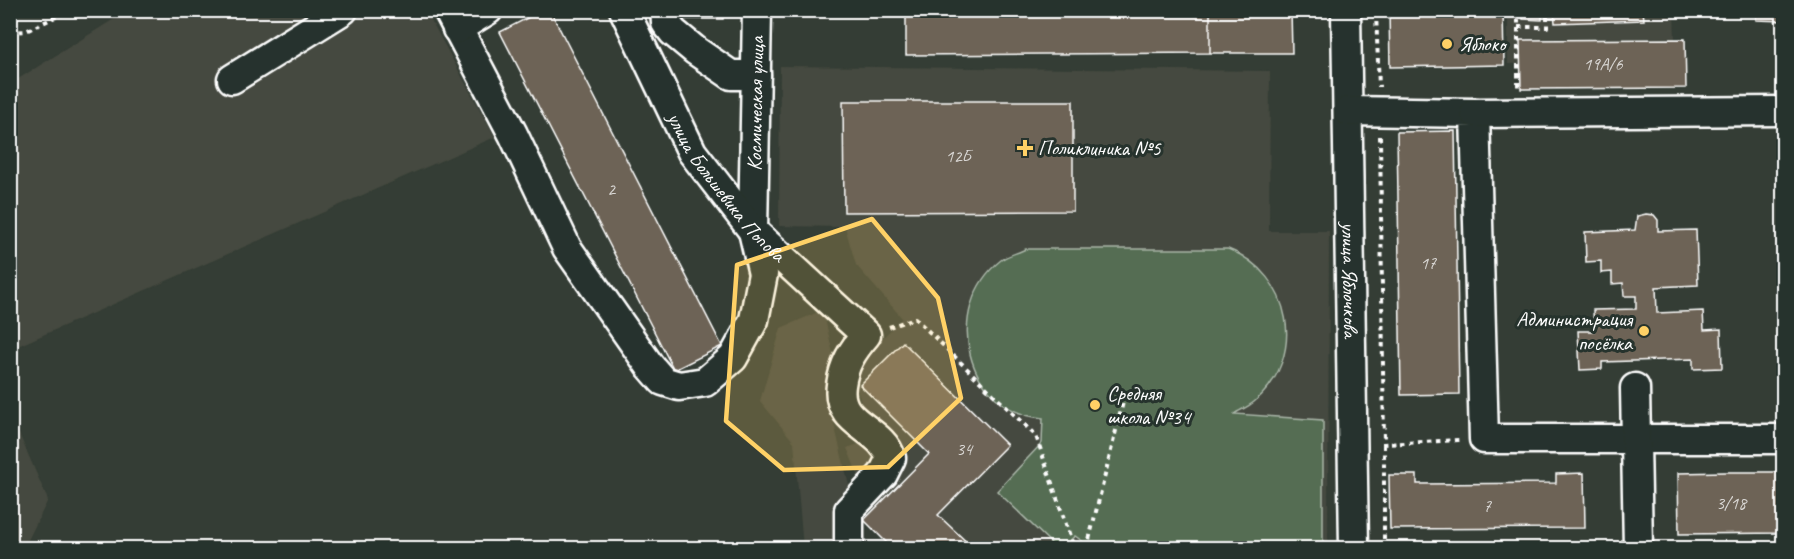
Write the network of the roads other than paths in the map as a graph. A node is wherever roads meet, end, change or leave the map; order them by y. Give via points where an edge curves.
1 (343, 10) edge
2 (488, 10) edge
3 (624, 10) edge
4 (665, 10) edge
5 (757, 10) edge
6 (1346, 10) edge
7 (453, 20) edge
8 (756, 75) junction
9 (232, 79) dead end
10 (1348, 111) junction
11 (1784, 111) edge
12 (1475, 113) junction
13 (753, 231) junction
14 (1635, 388) dead end
15 (1636, 439) junction
16 (1784, 439) edge
17 (849, 549) edge
18 (1354, 549) edge
19 (1638, 549) edge

1 - 9 street
2 - 7 street
3 - 13 street, улица Большевика Попова via 692,152
4 - 8 street via 666,23 696,51 731,75
5 - 8 street, Космическая улица
6 - 10 street, улица Яблочкова
7 - 13 street via 567,248 663,381 679,386 705,382 734,358 754,320 763,274
8 - 13 street, Космическая улица
10 - 12 street
10 - 18 street, улица Яблочкова
11 - 12 street
12 - 15 street via 1484,439
13 - 17 street, улица Большевика Попова via 866,335 843,369 839,397 849,416 888,448 891,458 883,474 849,510
14 - 15 street
15 - 16 street
15 - 19 street

